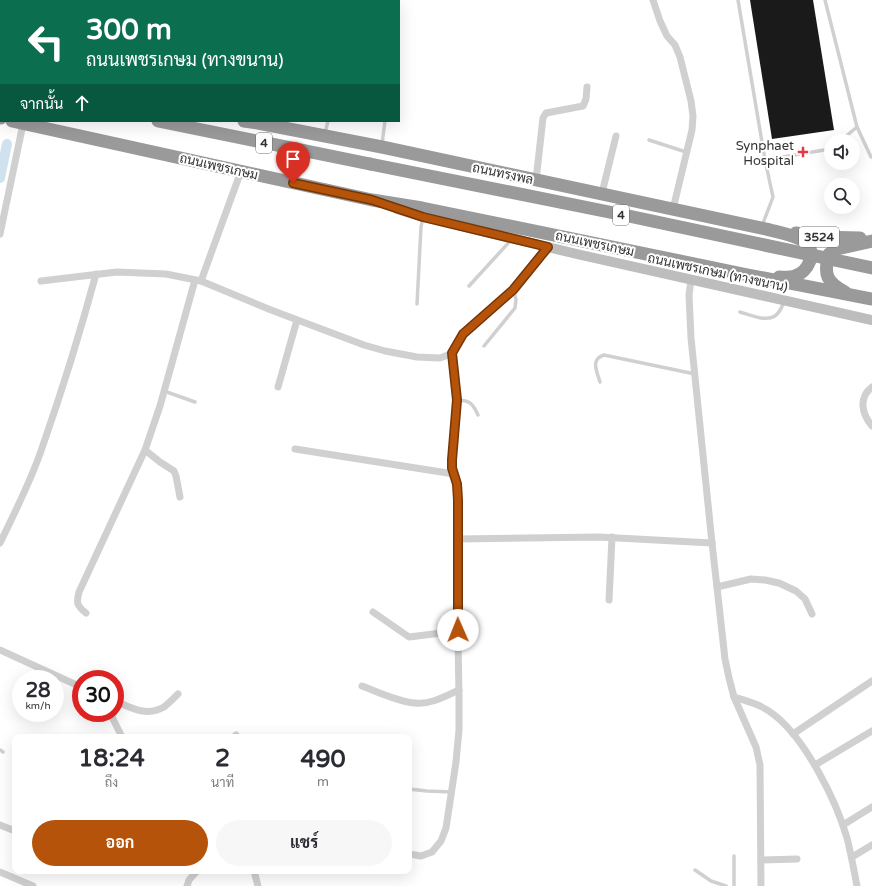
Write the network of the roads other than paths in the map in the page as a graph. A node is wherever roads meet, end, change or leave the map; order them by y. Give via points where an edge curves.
1 (653, 0) edge
2 (738, 0) edge
3 (825, 0) edge
4 (587, 87) dead end
5 (18, 122) edge
6 (163, 122) edge
7 (259, 122) edge
8 (328, 122) edge
9 (385, 122) edge
10 (857, 127) junction
11 (848, 134) edge
12 (324, 136) junction
13 (616, 136) dead end
14 (649, 140) dead end
15 (382, 147) junction
16 (824, 150) edge
17 (686, 152) junction
18 (872, 157) edge
19 (765, 160) junction
20 (241, 171) junction
21 (536, 180) junction
22 (602, 193) junction
23 (372, 200) junction
24 (673, 209) junction
25 (423, 217) junction
26 (764, 228) junction
27 (0, 234) edge
28 (512, 238) junction
29 (872, 238) edge
30 (872, 241) edge
31 (548, 247) junction
32 (872, 268) edge
33 (96, 274) junction
34 (748, 275) junction
35 (42, 280) dead end
36 (198, 280) junction
37 (691, 280) junction
38 (469, 286) dead end
39 (513, 290) junction
40 (867, 298) edge
41 (785, 301) junction
42 (417, 304) dead end
43 (740, 312) dead end
44 (297, 320) junction
45 (872, 320) edge
46 (484, 346) dead end
47 (452, 353) junction
48 (695, 374) junction
49 (600, 382) dead end
50 (278, 387) dead end
51 (872, 387) edge
52 (164, 391) junction
53 (457, 400) junction
54 (195, 402) dead end
55 (478, 415) dead end
56 (872, 426) edge
57 (295, 449) dead end
58 (145, 450) junction
59 (454, 474) junction
60 (180, 497) dead end
61 (612, 537) junction
62 (458, 539) junction
63 (0, 543) edge
64 (712, 543) junction
65 (717, 587) junction
66 (609, 600) dead end
67 (373, 612) dead end
68 (86, 614) dead end
69 (812, 614) dead end
70 (458, 630) junction
71 (0, 650) edge
72 (872, 681) edge
73 (72, 683) edge
74 (362, 686) dead end
75 (459, 690) junction
76 (178, 694) dead end
77 (734, 697) junction
78 (124, 704) edge
79 (114, 722) edge
80 (872, 731) edge
81 (120, 734) edge
82 (792, 734) junction
83 (815, 765) junction
84 (412, 789) edge
85 (452, 792) junction
86 (872, 807) edge
87 (0, 824) edge
88 (843, 825) junction
89 (12, 830) edge
90 (872, 845) edge
91 (412, 854) edge
92 (734, 856) dead end
93 (852, 857) junction
94 (797, 859) dead end
95 (761, 860) junction
96 (695, 870) dead end
97 (0, 872) edge
98 (194, 874) edge
99 (255, 874) edge
100 (33, 886) edge
101 (187, 886) edge
102 (258, 886) edge
103 (726, 886) edge
104 (734, 886) edge
105 (761, 886) edge
106 (857, 886) edge

1 - 17 street via 660,21 680,57 692,101 692,130
2 - 19 lane
3 - 10 lane
4 - 21 street via 583,106 546,113 543,118
5 - 20 highway, ถนนเพชรเกษม
5 - 27 street
6 - 32 highway, 4, bridge
7 - 12 highway, ถนนทรงพล
8 - 12 lane
9 - 15 lane
10 - 11 lane
10 - 18 lane
12 - 15 highway, ถนนทรงพล
13 - 22 street
14 - 17 lane
15 - 21 highway, ถนนทรงพล
16 - 19 lane
17 - 24 street
19 - 26 lane via 773,197
20 - 23 highway, ถนนเพชรเกษม
20 - 36 street
21 - 22 highway, ถนนทรงพล
22 - 24 highway, ถนนทรงพล
23 - 25 main road, ถนนเพชรเกษม (ทางขนาน)
23 - 34 highway, ถนนเพชรเกษม
24 - 26 highway, ถนนทรงพล
25 - 28 main road, ถนนเพชรเกษม (ทางขนาน)
25 - 42 lane
26 - 29 highway, ถนนทรงพล / 3524 via 817,237
26 - 34 highway via 805,242 810,249 811,259 808,266 795,276
28 - 31 main road, ถนนเพชรเกษม (ทางขนาน)
28 - 38 lane
30 - 40 highway via 837,249 829,254 826,265 828,277 833,284 846,292
31 - 37 main road, ถนนเพชรเกษม (ทางขนาน)
31 - 39 street
33 - 35 street
33 - 36 street via 138,272
33 - 63 street via 42,450
34 - 40 highway, ถนนเพชรเกษม
36 - 44 street
36 - 52 street
37 - 41 main road, ถนนเพชรเกษม (ทางขนาน)
37 - 48 street via 689,295
39 - 46 lane via 515,308
39 - 47 street via 463,334
41 - 43 lane via 778,313 769,318
41 - 45 main road, ถนนเพชรเกษม (ทางขนาน)
44 - 47 street via 385,352 440,358
44 - 50 street
47 - 53 street
48 - 49 lane via 604,355 596,360 595,364
48 - 64 street
51 - 56 street via 863,400 863,411
52 - 54 lane
52 - 58 street
53 - 55 lane via 466,400 474,406
53 - 59 street via 452,460
57 - 59 street
58 - 60 street via 174,472
58 - 68 street via 79,592 77,603
59 - 62 street via 457,484
61 - 62 street
61 - 64 street
61 - 66 street
62 - 70 street
64 - 65 street
65 - 69 street via 751,579 779,583 796,591 805,599
65 - 77 street via 725,659
67 - 70 street via 409,637
70 - 75 street
71 - 73 street
72 - 82 street
74 - 75 street via 416,704 445,697
75 - 85 street via 459,730
76 - 78 street via 164,706 149,712
77 - 82 street via 772,713
77 - 95 street via 756,747 760,765
79 - 81 street
80 - 83 street
82 - 83 street
83 - 88 street via 836,805
84 - 85 lane
85 - 91 street via 446,828 441,841 432,852 421,856
86 - 88 street
87 - 89 street
88 - 93 street
90 - 93 street
92 - 104 lane
93 - 106 street
94 - 95 street
95 - 105 street
96 - 103 lane via 711,881
97 - 100 street
98 - 101 street
99 - 102 street

